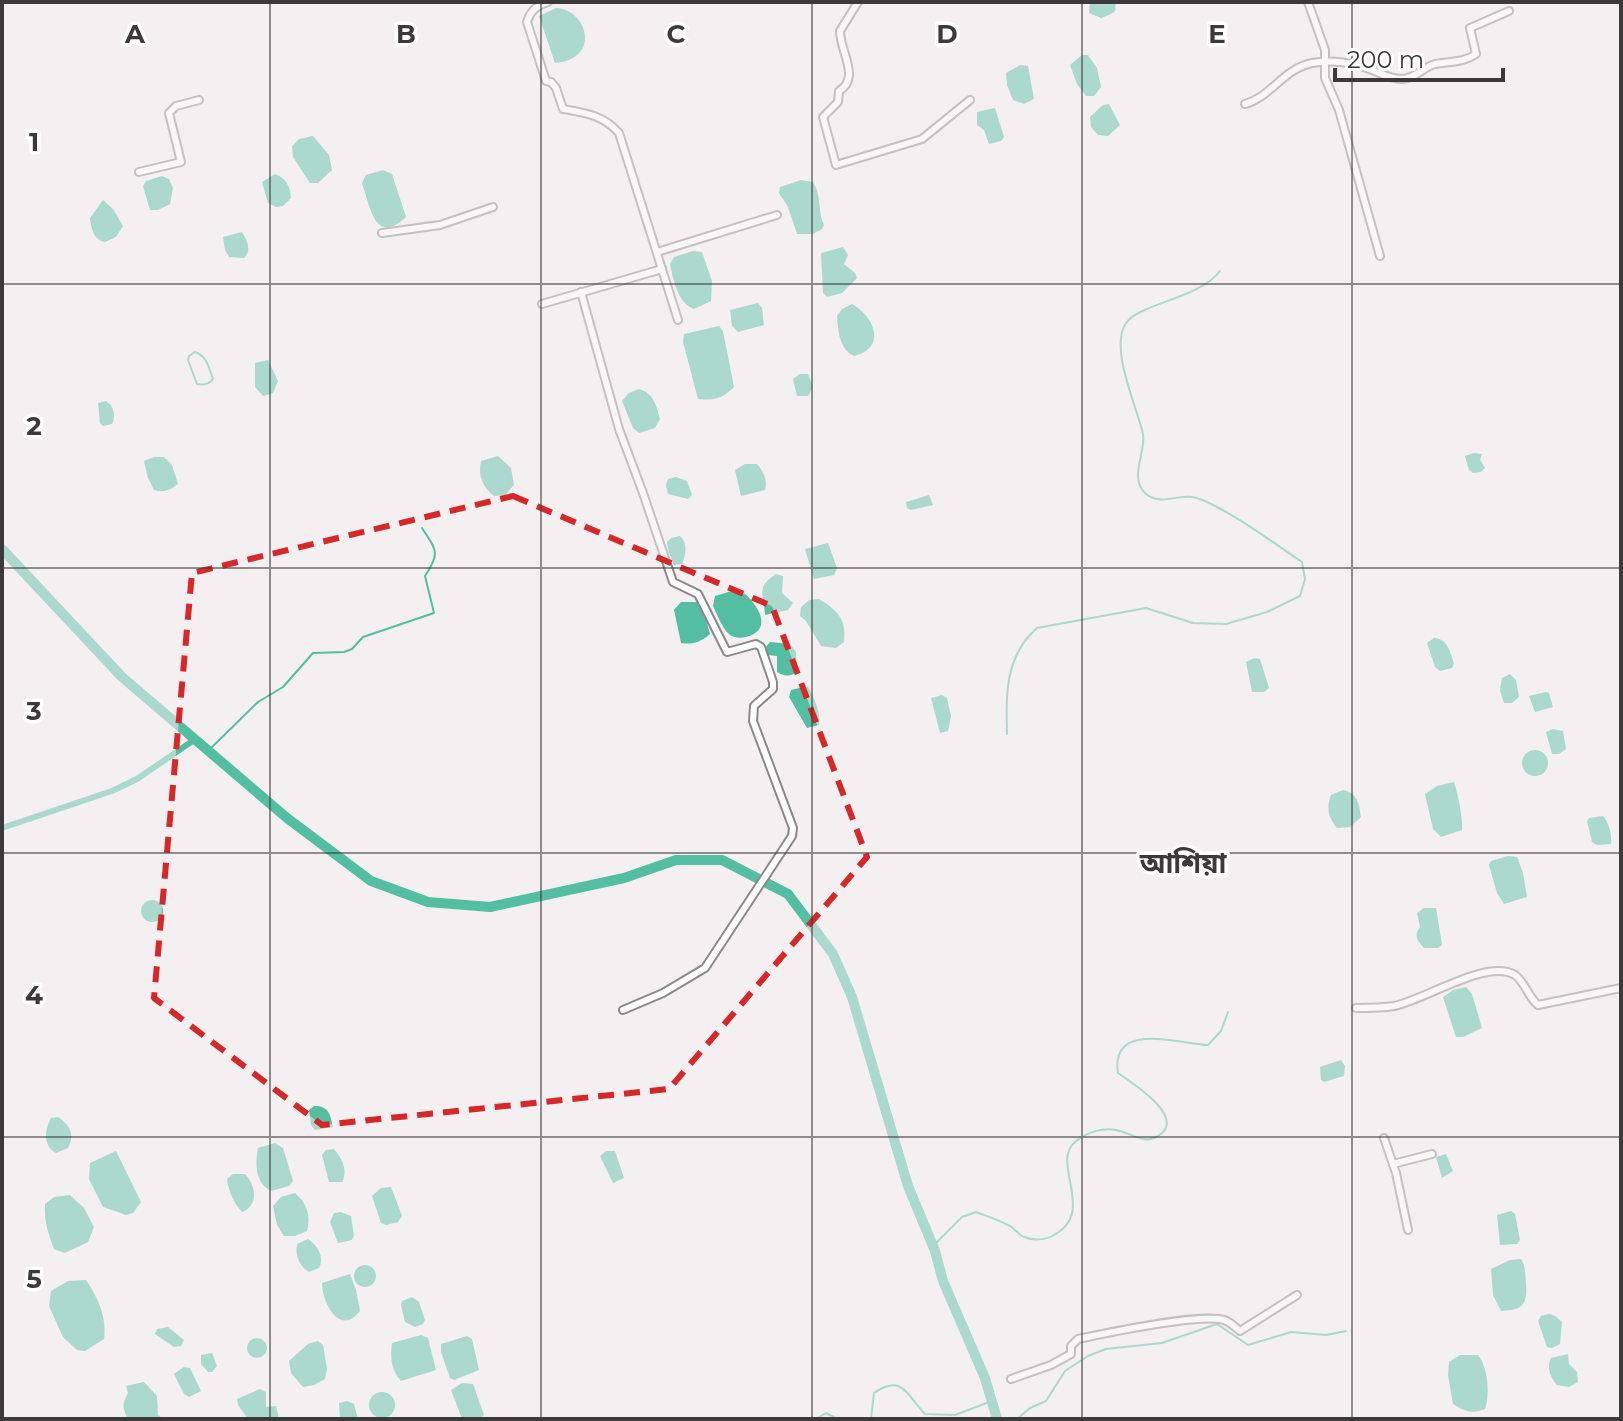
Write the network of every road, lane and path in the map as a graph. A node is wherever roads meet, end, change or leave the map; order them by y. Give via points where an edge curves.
1 (548, 2) edge
2 (858, 2) edge
3 (1308, 2) edge
4 (1509, 11) dead end
5 (1325, 62) junction
6 (199, 100) dead end
7 (970, 100) dead end
8 (1245, 104) dead end
9 (139, 172) dead end
10 (493, 207) dead end
11 (777, 215) dead end
12 (382, 233) dead end
13 (657, 252) junction
14 (1380, 256) dead end
15 (662, 269) junction
16 (581, 292) junction
17 (542, 304) dead end
18 (678, 320) dead end
19 (1621, 988) edge
20 (1356, 1008) dead end
21 (623, 1010) dead end
22 (1384, 1138) dead end
23 (1432, 1154) dead end
24 (1393, 1164) junction
25 (1408, 1230) dead end
26 (1297, 1295) dead end
27 (1011, 1379) dead end

1 - 13 street via 529,14 527,22 546,81 556,88 563,109 596,115 619,133
2 - 7 street via 840,31 851,78 823,117 836,165 922,139
3 - 5 street
4 - 5 street via 1470,28 1476,54 1472,57 1426,66 1411,78
5 - 8 street via 1298,67 1259,100
5 - 14 street via 1325,78
6 - 9 street via 169,113 181,162
10 - 12 street via 440,225
11 - 13 street
13 - 15 street
15 - 16 street
15 - 18 street
16 - 17 street
16 - 21 street via 619,429 673,582 698,594 727,652 761,647 773,689 754,706 753,721 793,828 705,968
19 - 20 street via 1538,1005 1517,976 1499,970 1394,1006
22 - 24 street
23 - 24 street
24 - 25 street
26 - 27 street via 1240,1331 1225,1320 1206,1319 1078,1339 1071,1354

